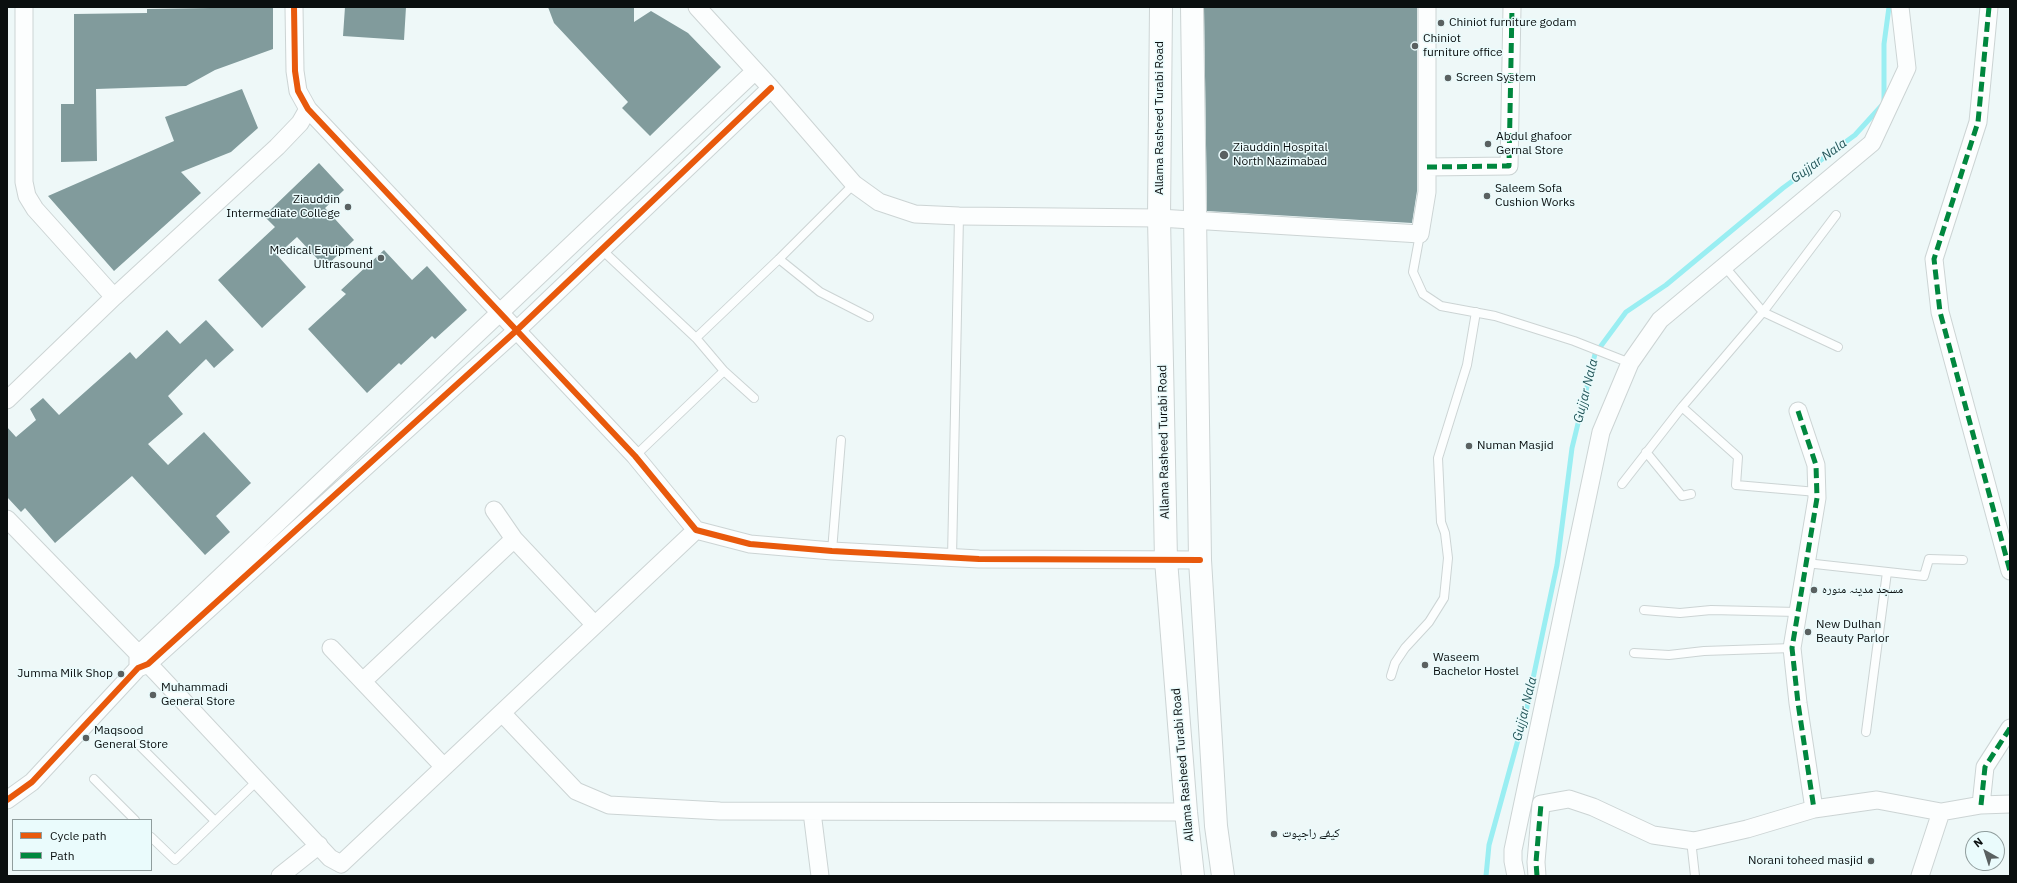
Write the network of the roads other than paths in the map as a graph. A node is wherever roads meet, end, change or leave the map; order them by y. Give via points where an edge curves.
1 (24, 7) edge
2 (294, 7) edge
3 (697, 7) edge
4 (1161, 7) edge
5 (1192, 7) edge
6 (1427, 7) edge
7 (1512, 7) edge
8 (1900, 7) edge
9 (1989, 7) edge
10 (755, 71) junction
11 (772, 88) junction
12 (308, 109) junction
13 (1427, 167) junction
14 (854, 184) junction
15 (1836, 215) dead end
16 (958, 216) junction
17 (1159, 218) junction
18 (1196, 219) junction
19 (1420, 234) junction
20 (602, 250) junction
21 (779, 259) junction
22 (1725, 267) junction
23 (114, 297) junction
24 (500, 312) junction
25 (1476, 312) junction
26 (1763, 312) junction
27 (869, 317) dead end
28 (517, 330) junction
29 (696, 338) junction
30 (1838, 347) dead end
31 (1630, 363) junction
32 (724, 370) junction
33 (754, 398) dead end
34 (7, 400) edge
35 (1682, 407) junction
36 (1798, 410) dead end
37 (841, 440) dead end
38 (1646, 452) junction
39 (635, 456) junction
40 (1622, 484) dead end
41 (1817, 492) junction
42 (1691, 494) dead end
43 (494, 510) dead end
44 (7, 519) edge
45 (696, 530) junction
46 (514, 539) junction
47 (832, 551) junction
48 (952, 558) junction
49 (1166, 560) junction
50 (1200, 560) junction
51 (1963, 560) dead end
52 (1806, 562) junction
53 (2010, 571) edge
54 (1887, 572) junction
55 (1644, 610) dead end
56 (1797, 612) junction
57 (595, 625) junction
58 (332, 648) dead end
59 (1792, 648) junction
60 (1634, 653) dead end
61 (142, 662) junction
62 (1391, 676) dead end
63 (363, 681) junction
64 (502, 713) junction
65 (2010, 728) edge
66 (1866, 732) dead end
67 (1211, 735) junction
68 (1180, 739) junction
69 (138, 744) dead end
70 (444, 767) junction
71 (94, 779) dead end
72 (258, 780) junction
73 (7, 800) edge
74 (2010, 804) edge
75 (1981, 805) junction
76 (1814, 809) junction
77 (812, 812) junction
78 (1186, 812) junction
79 (1941, 812) junction
80 (134, 819) edge
81 (215, 821) junction
82 (152, 837) edge
83 (1691, 840) junction
84 (319, 844) junction
85 (280, 876) edge
86 (820, 876) edge
87 (1193, 876) edge
88 (1222, 876) edge
89 (1516, 876) edge
90 (1537, 876) edge
91 (1695, 876) edge
92 (1920, 876) edge

1 - 23 street via 24,182 27,196 35,209
2 - 12 street via 295,71 298,91
3 - 10 street
4 - 17 main road, Allama Rasheed Turabi Road
5 - 18 main road
6 - 13 street
7 - 13 street via 1509,166
8 - 22 street via 1907,68 1872,142
9 - 53 street via 1978,122 1934,259 1940,312
10 - 11 street
10 - 24 street
11 - 14 street
11 - 20 street
12 - 23 street via 300,123 277,147
12 - 24 street
13 - 19 street
14 - 16 street via 879,202 915,214
14 - 21 lane
15 - 26 lane
16 - 17 street
16 - 48 lane
17 - 18 street
17 - 49 main road, Allama Rasheed Turabi Road
18 - 19 street
18 - 50 main road
19 - 25 lane via 1412,272 1423,294 1441,306
20 - 28 street
20 - 29 lane
21 - 27 lane via 820,292
21 - 29 lane
22 - 26 lane
22 - 31 street via 1660,320
23 - 34 street
24 - 28 street
24 - 61 street
25 - 31 lane via 1574,341
25 - 62 lane via 1467,365 1438,458 1441,522 1448,558 1444,598 1429,622 1405,648 1395,663
26 - 30 lane
26 - 35 lane
28 - 39 street
28 - 61 street
29 - 32 lane
31 - 89 street via 1601,432 1513,850
32 - 33 lane
32 - 39 lane
35 - 38 lane
35 - 41 lane via 1738,457 1736,484
36 - 41 street via 1816,465
37 - 47 lane
38 - 40 lane
38 - 42 lane via 1682,496
39 - 45 street
41 - 52 street
43 - 46 street
44 - 61 street
45 - 47 street via 750,544
45 - 57 street
46 - 57 street
46 - 63 street
47 - 48 street
48 - 49 street
49 - 50 street
49 - 68 main road, Allama Rasheed Turabi Road
50 - 67 main road
51 - 54 lane via 1929,559 1924,576
52 - 54 lane
52 - 56 street
54 - 66 lane
55 - 56 lane via 1680,613 1711,610
56 - 59 street
57 - 64 street
58 - 63 street
59 - 60 lane via 1704,651 1669,655
59 - 76 street
61 - 72 street
61 - 73 street via 32,782
63 - 70 street
64 - 70 street
64 - 77 street via 576,791 609,805 720,811
65 - 75 street via 1985,767
67 - 68 main road
67 - 88 main road via 1216,826
68 - 78 main road, Allama Rasheed Turabi Road
69 - 81 lane
70 - 84 street via 341,864 330,858
71 - 80 lane
72 - 81 lane
72 - 84 street
74 - 75 street
75 - 79 street
76 - 79 street via 1877,800
76 - 83 street via 1747,829
77 - 78 street
77 - 86 street
78 - 87 main road, Allama Rasheed Turabi Road
79 - 92 street
81 - 82 lane via 175,860
83 - 90 street via 1653,835 1593,807 1569,799 1541,804
83 - 91 lane
84 - 85 street

